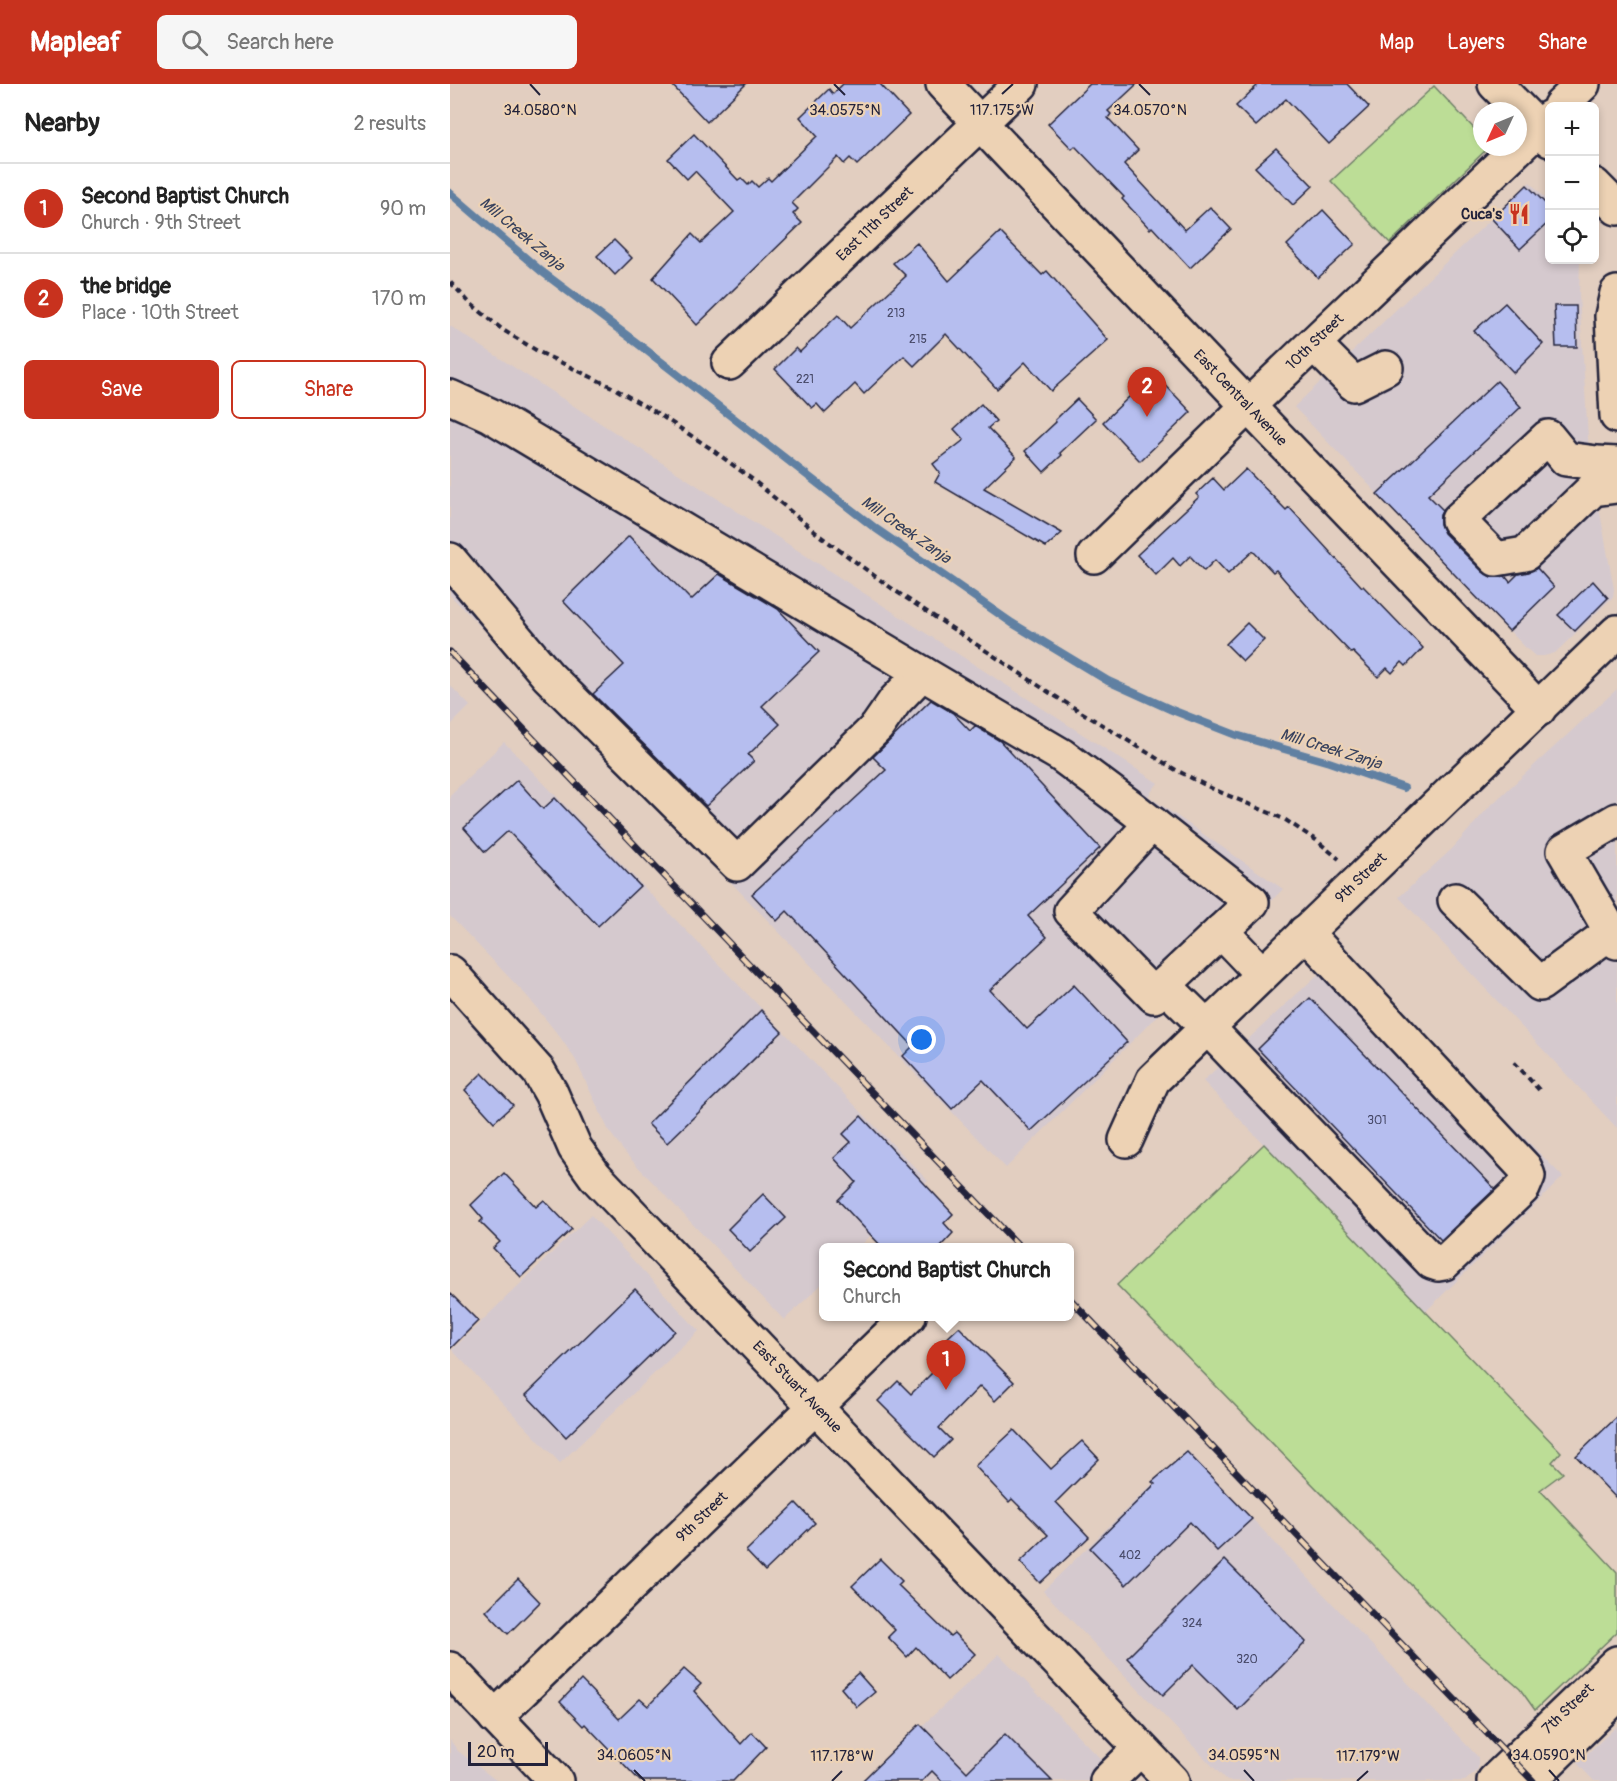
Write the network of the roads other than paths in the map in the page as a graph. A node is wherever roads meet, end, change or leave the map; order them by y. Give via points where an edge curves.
1 (943, 84) edge
2 (1021, 84) edge
3 (1496, 84) edge
4 (1583, 84) edge
5 (1567, 102) edge
6 (1545, 120) edge
7 (980, 124) junction
8 (1545, 127) edge
9 (1599, 190) edge
10 (1617, 208) edge
11 (1617, 293) edge
12 (1314, 344) junction
13 (729, 363) dead end
14 (1386, 368) dead end
15 (450, 397) edge
16 (1248, 406) junction
17 (1617, 416) edge
18 (1617, 464) edge
19 (1617, 486) edge
20 (1094, 556) dead end
21 (450, 560) edge
22 (1617, 632) edge
23 (922, 673) junction
24 (1539, 709) junction
25 (1617, 820) edge
26 (1152, 824) junction
27 (1455, 900) dead end
28 (1221, 931) junction
29 (1305, 932) junction
30 (1614, 937) edge
31 (450, 972) edge
32 (1262, 974) junction
33 (1164, 985) junction
34 (1207, 1027) junction
35 (1126, 1140) dead end
36 (905, 1321) edge
37 (816, 1407) junction
38 (1617, 1663) edge
39 (450, 1669) edge
40 (1617, 1695) edge
41 (495, 1717) junction
42 (1140, 1749) junction
43 (556, 1781) edge
44 (1107, 1781) edge
45 (1172, 1781) edge
46 (1494, 1781) edge
47 (1528, 1781) edge

1 - 7 street, East Central Avenue
2 - 7 street, East 11th Street
3 - 6 street
4 - 5 street, 10th Street
7 - 13 street, East 11th Street
7 - 16 street, East Central Avenue
8 - 12 street, 10th Street
9 - 10 street
11 - 17 street via 1612,316
12 - 14 street via 1354,384
12 - 16 street, 10th Street
15 - 23 street via 500,421
16 - 20 street, 10th Street
16 - 24 street, East Central Avenue
18 - 19 street via 1566,459 1548,437 1458,520 1496,559 1525,554 1593,489
21 - 23 street via 548,676 737,864 877,727
22 - 24 street, 9th Street
23 - 26 street via 1061,755
24 - 29 street, 9th Street
25 - 30 street via 1564,851
26 - 28 street via 1252,902
26 - 33 street via 1071,911 1154,996
27 - 30 street via 1540,984
28 - 32 street
28 - 33 street
29 - 32 street, 9th Street
29 - 34 street via 1525,1168 1528,1176 1523,1188 1444,1263 1432,1262
31 - 37 street, East Stuart Avenue via 539,1072 575,1148 595,1176
32 - 34 street, 9th Street
33 - 34 street
34 - 35 street, 9th Street via 1153,1080
36 - 37 street, 9th Street
37 - 41 street, 9th Street
37 - 42 street, East Stuart Avenue
38 - 46 street, 7th Street
39 - 41 street
40 - 47 street, 7th Street
41 - 43 street
42 - 44 street
42 - 45 street, East Stuart Avenue

